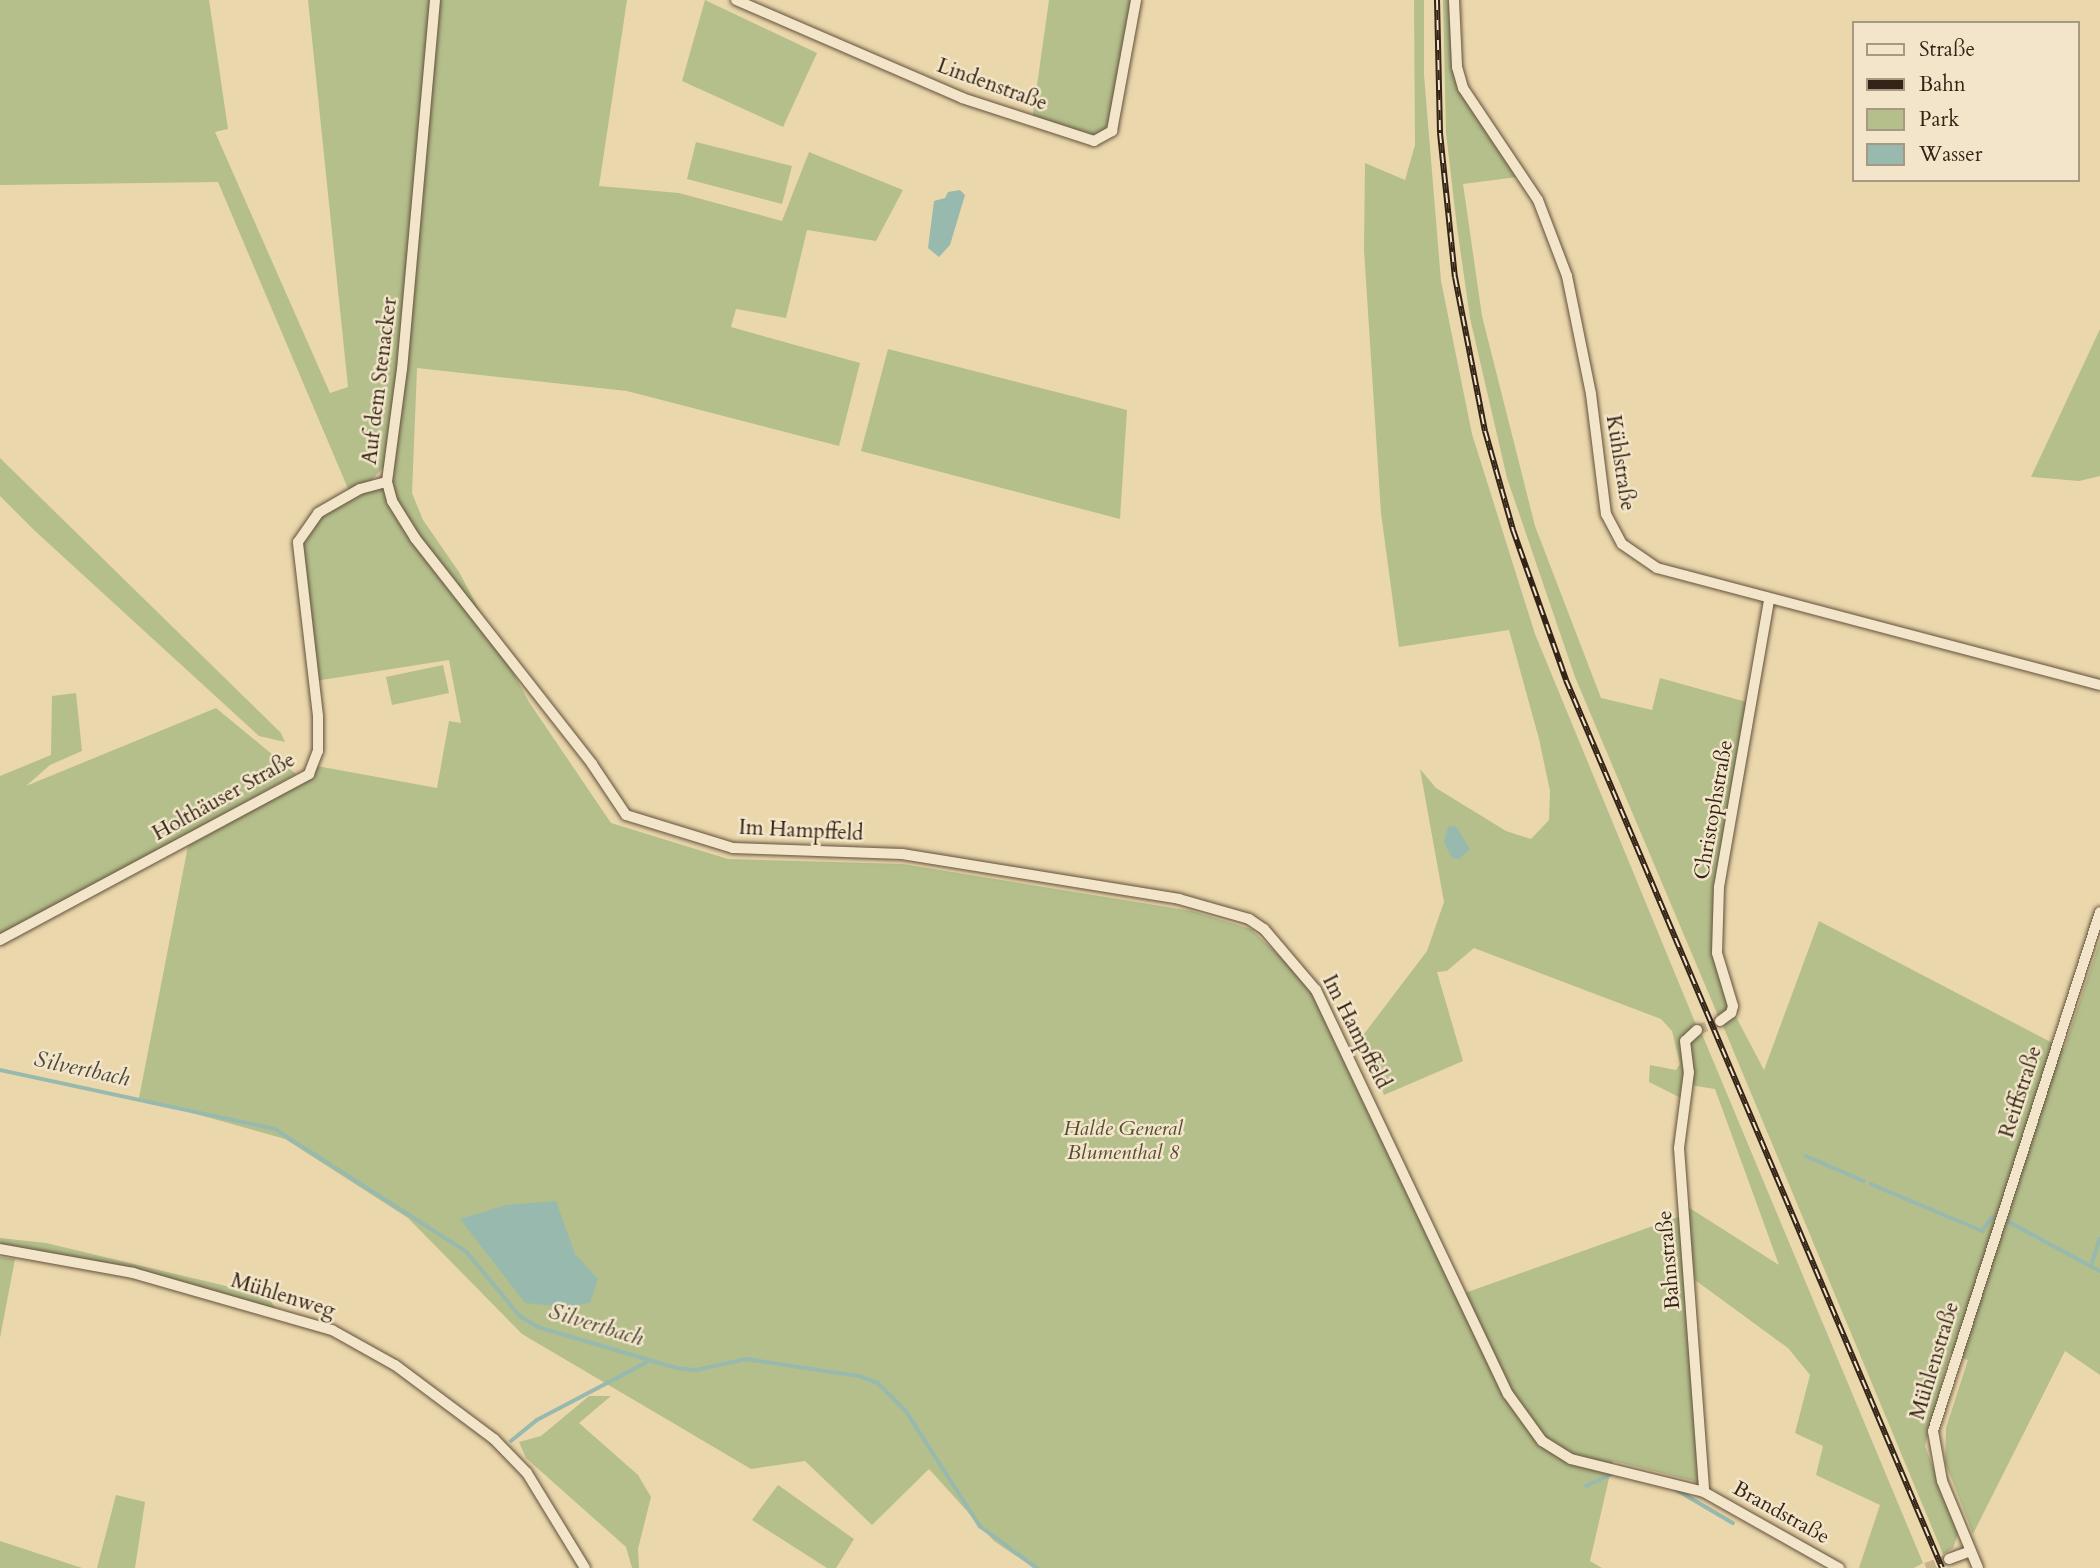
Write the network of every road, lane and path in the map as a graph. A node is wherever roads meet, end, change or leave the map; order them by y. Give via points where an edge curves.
1 (435, 0) edge
2 (736, 0) edge
3 (1136, 0) edge
4 (1454, 0) edge
5 (387, 482) junction
6 (1769, 600) junction
7 (2100, 685) edge
8 (626, 815) joint
9 (2100, 912) edge
10 (0, 940) edge
11 (1720, 1021) dead end
12 (1697, 1030) dead end
13 (0, 1249) edge
14 (1979, 1284) joint
15 (1704, 1492) junction
16 (1971, 1551) junction
17 (1949, 1559) tunnel mouth
18 (584, 1568) edge
19 (1839, 1568) edge
20 (1978, 1568) edge

1 - 5 street, Auf dem Stenacker via 402,369
2 - 3 street, Lindenstraße via 962,98 1094,141 1112,131
4 - 6 street, Kühlstraße via 1457,68 1463,88 1542,208 1577,307 1612,528 1622,544 1657,568
5 - 8 street, Auf dem Stenacker via 392,501 415,538 592,764
5 - 10 street, Holthäuser Straße via 360,489 318,513 298,542 318,716 318,751 309,774
6 - 7 street, Kühlstraße
6 - 11 street, Christophstraße via 1719,887 1717,953 1732,1006 1731,1013
8 - 15 street, Im Hampffeld via 733,848 902,854 1189,901 1237,914 1264,929 1316,990 1508,1394 1542,1441 1571,1459
9 - 14 street, Reiffstraße
12 - 15 street, Bahnstraße via 1685,1041 1689,1072 1679,1148
13 - 18 street, Mühlenweg via 134,1273 257,1308 332,1330 395,1364 494,1439 527,1473
14 - 16 street, Mühlenstraße via 1933,1439 1942,1481
15 - 19 street, Brandstraße
16 - 17 street
16 - 20 street, Mühlenstraße

